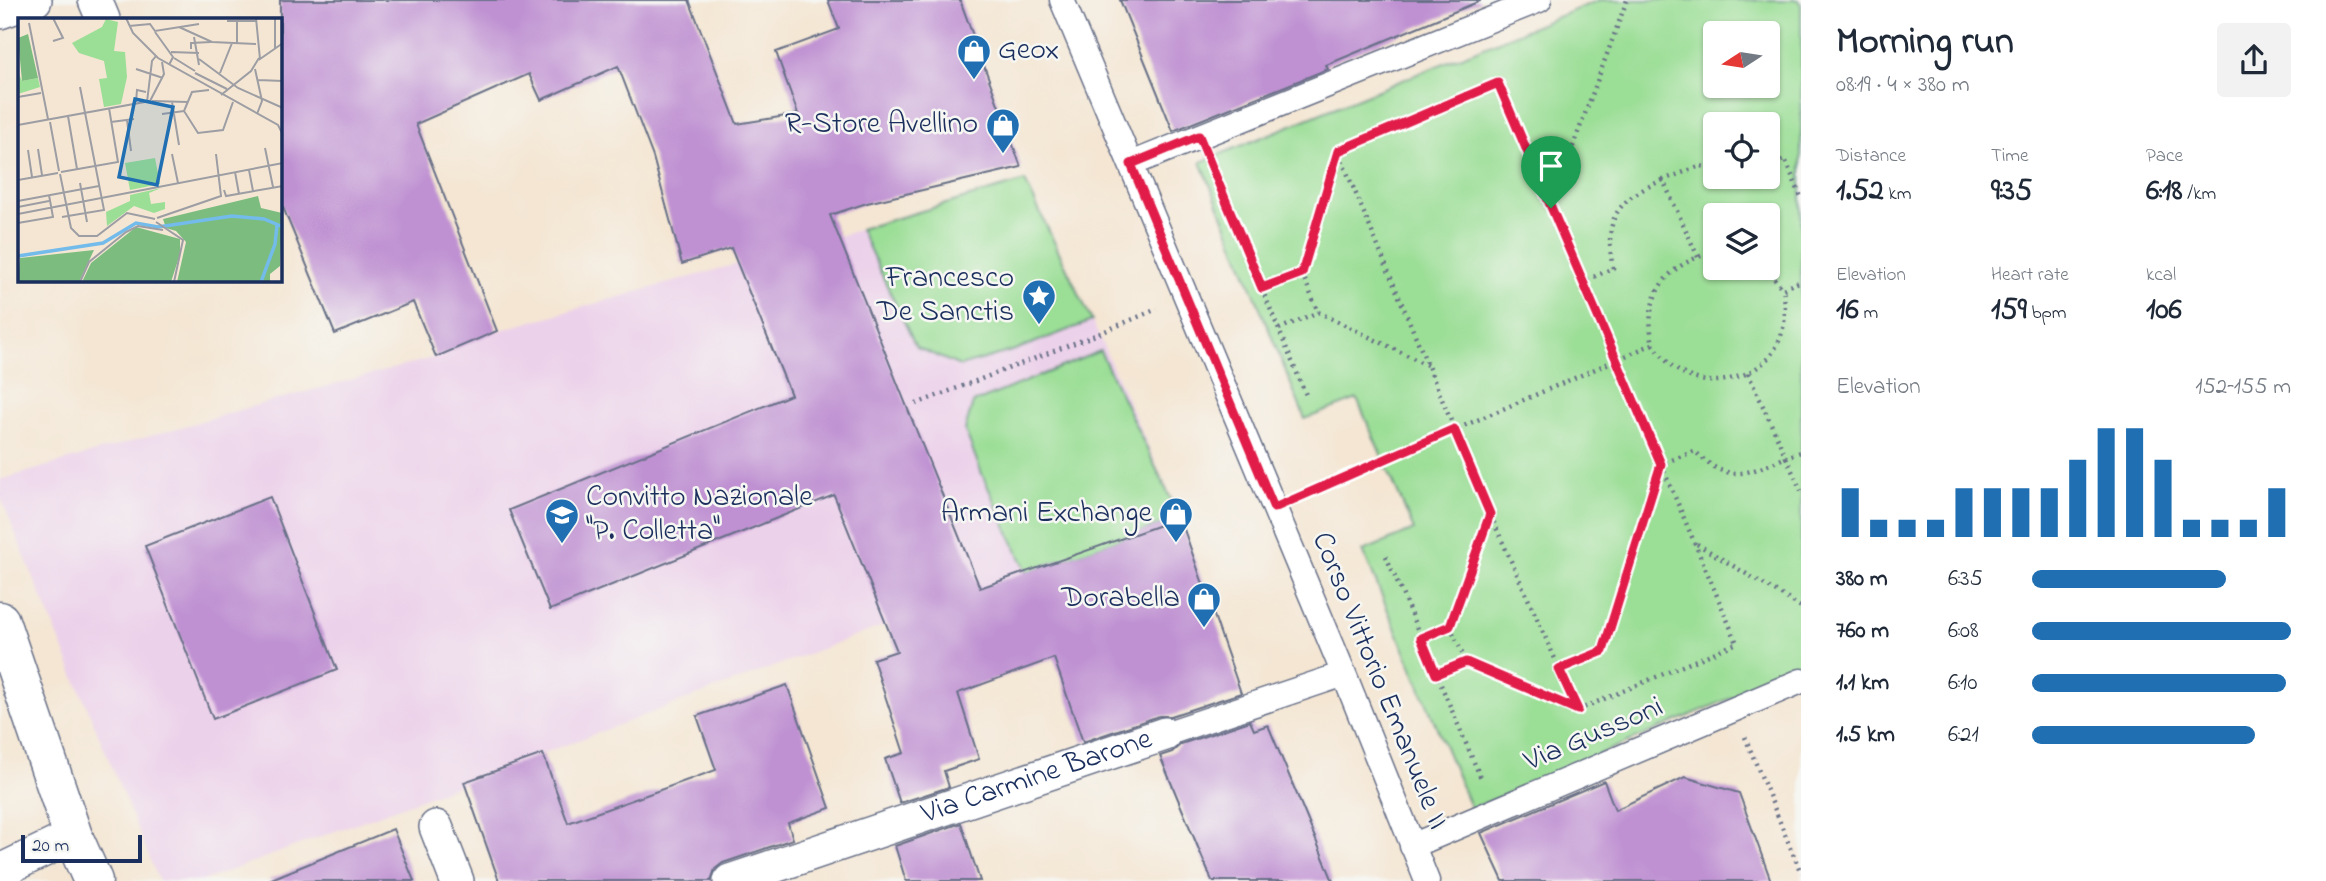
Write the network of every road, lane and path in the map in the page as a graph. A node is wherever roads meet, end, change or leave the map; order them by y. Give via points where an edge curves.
1 (35, 0) edge
2 (95, 0) edge
3 (1062, 0) edge
4 (1539, 0) edge
5 (1627, 0) edge
6 (0, 12) edge
7 (103, 18) edge
8 (1199, 136) junction
9 (1338, 151) junction
10 (1780, 161) edge
11 (1131, 164) junction
12 (1703, 167) edge
13 (1663, 180) junction
14 (1801, 197) edge
15 (1551, 208) junction
16 (1703, 256) edge
17 (1698, 257) junction
18 (1302, 273) junction
19 (1775, 280) edge
20 (1801, 281) edge
21 (1583, 282) junction
22 (1262, 288) junction
23 (1783, 289) junction
24 (1186, 296) junction
25 (1318, 313) junction
26 (1279, 328) junction
27 (1653, 344) junction
28 (1616, 359) junction
29 (1427, 365) junction
30 (1748, 373) junction
31 (1306, 395) dead end
32 (916, 404) dead end
33 (1454, 429) junction
34 (1801, 452) edge
35 (1786, 457) junction
36 (1661, 464) junction
37 (1801, 491) edge
38 (1274, 508) junction
39 (1490, 514) junction
40 (1695, 544) junction
41 (1386, 556) dead end
42 (1801, 607) edge
43 (0, 621) edge
44 (1450, 626) junction
45 (1421, 638) junction
46 (1466, 662) junction
47 (1559, 669) junction
48 (1344, 674) junction
49 (1436, 674) junction
50 (1801, 681) edge
51 (1734, 709) junction
52 (1578, 710) junction
53 (1165, 734) joint
54 (1494, 811) junction
55 (436, 827) dead end
56 (73, 836) junction
57 (1412, 846) junction
58 (0, 871) edge
59 (1801, 873) edge
60 (93, 881) edge
61 (457, 881) edge
62 (730, 881) edge
63 (1427, 881) edge

1 - 6 street
2 - 7 street
3 - 11 street, Corso Vittorio Emanuele II
4 - 8 street
5 - 15 path
8 - 11 street
8 - 22 path
9 - 15 path via 1498,83
9 - 18 path
9 - 29 path
10 - 14 path via 1785,159
11 - 24 street, Corso Vittorio Emanuele II
12 - 13 path
13 - 17 path
13 - 21 path via 1623,203 1611,229 1613,268
15 - 21 path
16 - 17 path
17 - 27 path via 1675,269 1661,284 1652,304 1649,327
18 - 22 path
18 - 25 path
19 - 23 path
20 - 23 path
21 - 28 path
22 - 26 path
23 - 30 path via 1787,308 1780,339 1771,356
24 - 32 path
24 - 38 street, Corso Vittorio Emanuele II
25 - 26 path
25 - 29 path
26 - 31 path
27 - 28 path
27 - 30 path via 1683,374 1705,382
28 - 33 path
28 - 36 path
29 - 33 path
30 - 35 path
33 - 38 path
33 - 39 path
34 - 35 path
35 - 36 path via 1737,473 1716,469 1695,451
35 - 37 path
36 - 40 path
36 - 47 path via 1603,651
38 - 48 street, Corso Vittorio Emanuele II
39 - 44 path
39 - 47 path
40 - 42 path
40 - 52 path via 1737,643
41 - 45 path
43 - 56 street
44 - 45 path
44 - 46 path
45 - 49 path
46 - 49 path
46 - 52 path
47 - 52 path
48 - 53 street, Via Carmine Barone
48 - 57 street, Corso Vittorio Emanuele II
49 - 54 path
50 - 51 street, Via Gussoni
51 - 54 street, Via Gussoni
51 - 59 path
53 - 62 street, Via Carmine Barone
54 - 57 street, Via Gussoni
55 - 61 street
56 - 58 street
56 - 60 street
57 - 63 street, Corso Vittorio Emanuele II

